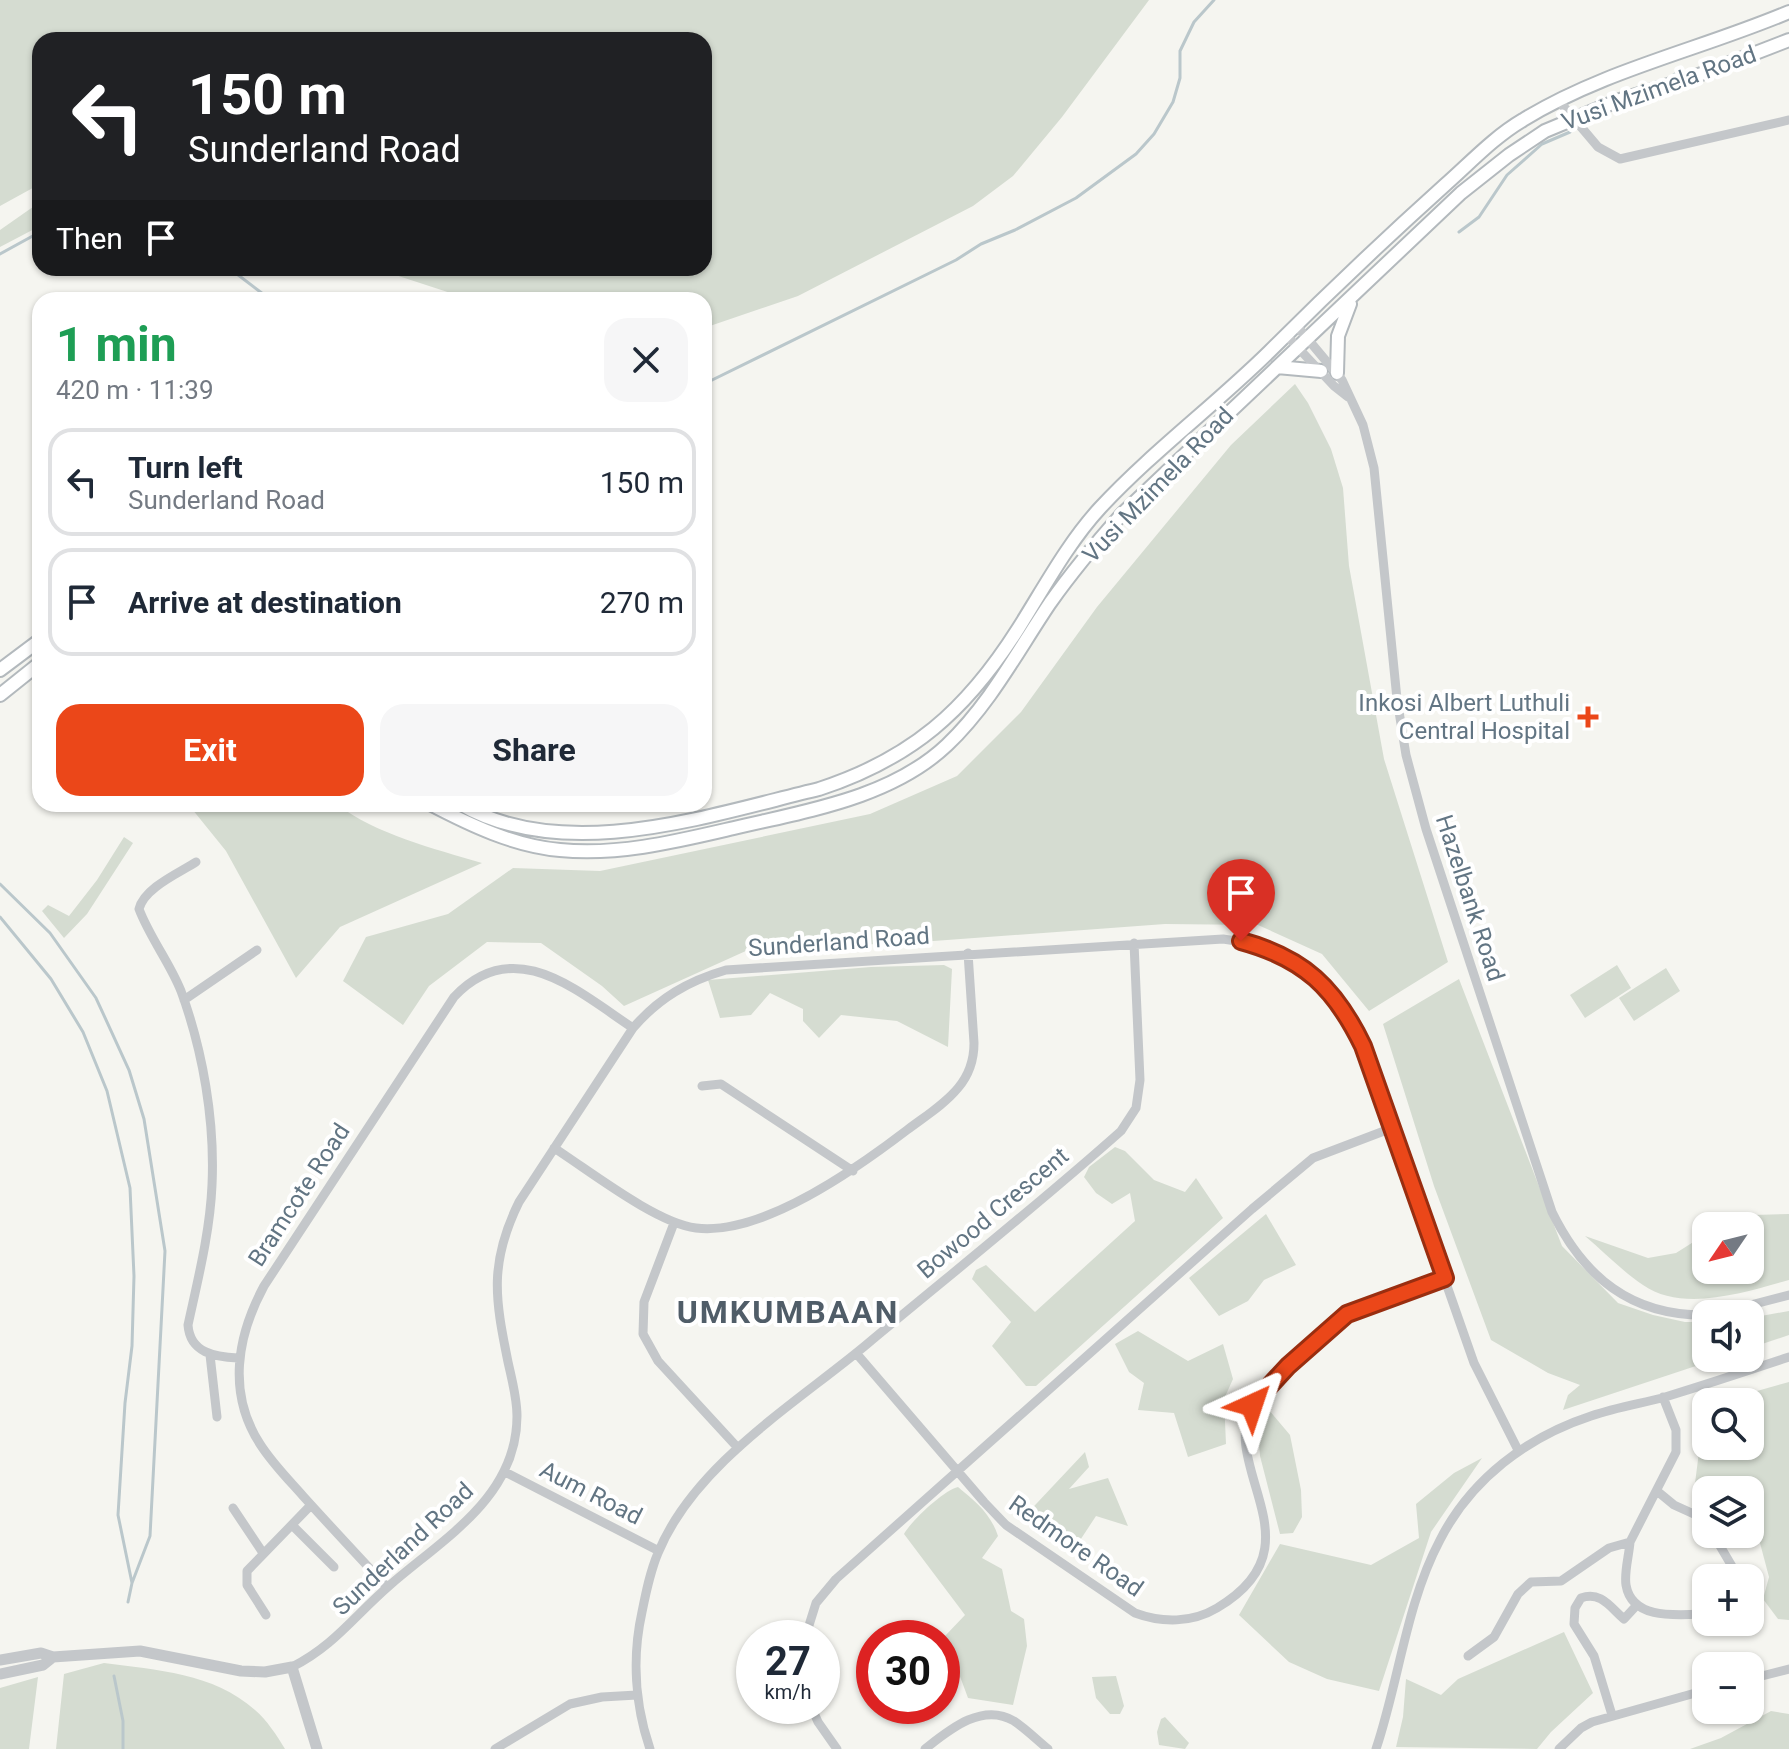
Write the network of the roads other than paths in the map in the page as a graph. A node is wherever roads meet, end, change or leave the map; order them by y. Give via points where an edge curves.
1 (1789, 12) edge
2 (1789, 40) edge
3 (1559, 101) junction
4 (1574, 119) junction
5 (1789, 120) edge
6 (1353, 297) junction
7 (1296, 325) junction
8 (1286, 335) junction
9 (1303, 343) junction
10 (1277, 367) junction
11 (1321, 371) junction
12 (1337, 373) junction
13 (1348, 397) junction
14 (32, 646) edge
15 (32, 669) edge
16 (0, 670) edge
17 (0, 695) edge
18 (446, 812) edge
19 (480, 812) edge
20 (196, 862) dead end
21 (1134, 943) junction
22 (257, 950) dead end
23 (968, 953) junction
24 (184, 1000) junction
25 (633, 1028) junction
26 (702, 1086) dead end
27 (1392, 1128) junction
28 (554, 1148) junction
29 (853, 1171) junction
30 (674, 1223) junction
31 (1445, 1278) junction
32 (1789, 1295) edge
33 (1764, 1302) edge
34 (1692, 1314) edge
35 (856, 1353) junction
36 (210, 1355) junction
37 (1789, 1357) edge
38 (238, 1358) junction
39 (1663, 1397) junction
40 (217, 1417) dead end
41 (738, 1448) junction
42 (1518, 1450) junction
43 (959, 1471) junction
44 (505, 1472) junction
45 (1657, 1491) junction
46 (311, 1505) junction
47 (233, 1508) dead end
48 (1692, 1513) edge
49 (292, 1525) junction
50 (1630, 1542) junction
51 (659, 1551) junction
52 (263, 1553) junction
53 (334, 1567) dead end
54 (387, 1587) junction
55 (1636, 1606) junction
56 (1692, 1613) edge
57 (266, 1615) dead end
58 (811, 1620) edge
59 (1468, 1656) dead end
60 (53, 1657) junction
61 (0, 1660) edge
62 (292, 1667) junction
63 (1789, 1669) edge
64 (0, 1674) edge
65 (1764, 1675) edge
66 (1692, 1694) edge
67 (637, 1695) junction
68 (1612, 1715) junction
69 (822, 1724) edge
70 (317, 1749) edge
71 (495, 1749) edge
72 (650, 1749) edge
73 (837, 1749) edge
74 (925, 1749) edge
75 (1048, 1749) edge
76 (1376, 1749) edge
77 (1559, 1749) edge

1 - 3 main road, Vusi Mzimela Road
2 - 4 main road, Vusi Mzimela Road
3 - 4 street
3 - 7 main road, Vusi Mzimela Road via 1491,144
4 - 5 street via 1598,147 1620,159
4 - 6 main road, Vusi Mzimela Road via 1529,141 1487,171
6 - 9 main road, Vusi Mzimela Road
6 - 12 main road via 1340,325
7 - 8 main road, Vusi Mzimela Road
7 - 9 street, Hazelbank Road
8 - 9 street, Hazelbank Road
8 - 19 main road, Vusi Mzimela Road via 1100,508 993,666 946,719 902,753 819,789 627,831 547,830
9 - 10 main road, Vusi Mzimela Road
9 - 11 street, Hazelbank Road
9 - 12 street, Hazelbank Road
10 - 11 main road
10 - 18 main road, Vusi Mzimela Road via 1095,545 1001,681 947,746 892,782 826,806 621,850 528,844
11 - 13 street, Hazelbank Road
12 - 13 street, Hazelbank Road
13 - 34 street, Hazelbank Road via 1363,425 1374,468 1397,699 1417,798 1552,1212 1578,1256 1611,1288 1644,1306
14 - 16 main road
15 - 17 main road
20 - 24 street via 153,891 139,909
21 - 23 street, Sunderland Road
21 - 27 street, Sunderland Road via 1241,941 1277,952 1311,974 1350,1020
21 - 35 street, Bowood Crescent via 1140,1080 1136,1108 1127,1123
22 - 24 street
23 - 25 street, Sunderland Road via 726,970 680,987
23 - 29 street via 974,1058 968,1074 944,1102
24 - 36 street via 207,1102 212,1165 189,1330 196,1345
25 - 28 street, Sunderland Road
25 - 38 street, Bramcote Road via 556,977 533,970 498,970 461,990 264,1286
26 - 29 street via 721,1084
27 - 31 street, Sunderland Road
27 - 43 street via 1302,1166
28 - 30 street
28 - 44 street, Sunderland Road via 519,1202 498,1260 495,1290 517,1417
29 - 30 street via 739,1225 710,1230
30 - 41 street via 644,1302 643,1334 658,1361
31 - 42 street, Sunderland Road via 1474,1363
31 - 43 street, Redmore Road via 1347,1314 1252,1405 1246,1448 1264,1508 1263,1554 1242,1590 1212,1612 1184,1620 1135,1613 1006,1525
32 - 33 street
35 - 41 street, Bowood Crescent
35 - 43 street, Redmore Road
36 - 38 street
36 - 40 street
37 - 39 street
38 - 46 street, Bramcote Road via 240,1393 253,1432
39 - 42 street via 1593,1415
39 - 45 street via 1677,1445
41 - 51 street, Bowood Crescent via 694,1495
42 - 76 street via 1458,1510 1439,1540 1413,1612
43 - 58 street via 825,1590
44 - 51 street, Aum Road
44 - 54 street, Sunderland Road via 472,1517
45 - 48 street
45 - 50 street
46 - 49 street
46 - 54 street, Bramcote Road
47 - 52 street
49 - 52 street
49 - 53 street
50 - 55 street via 1626,1583
50 - 59 street via 1609,1548 1561,1581 1531,1582 1518,1594 1494,1637
51 - 67 street, Bowood Crescent via 638,1629
52 - 57 street via 245,1578
54 - 62 street, Sunderland Road via 325,1648
55 - 56 street
55 - 68 street via 1624,1619 1595,1595 1581,1598 1575,1608 1576,1629 1594,1656
60 - 61 street via 41,1653
60 - 62 street via 140,1651 241,1671
60 - 64 street via 43,1665
62 - 70 street
63 - 65 street
66 - 68 street
67 - 71 street via 570,1704
67 - 72 street, Bowood Crescent
68 - 77 street via 1581,1728
69 - 73 street
74 - 75 street via 959,1724 991,1715 1014,1721

